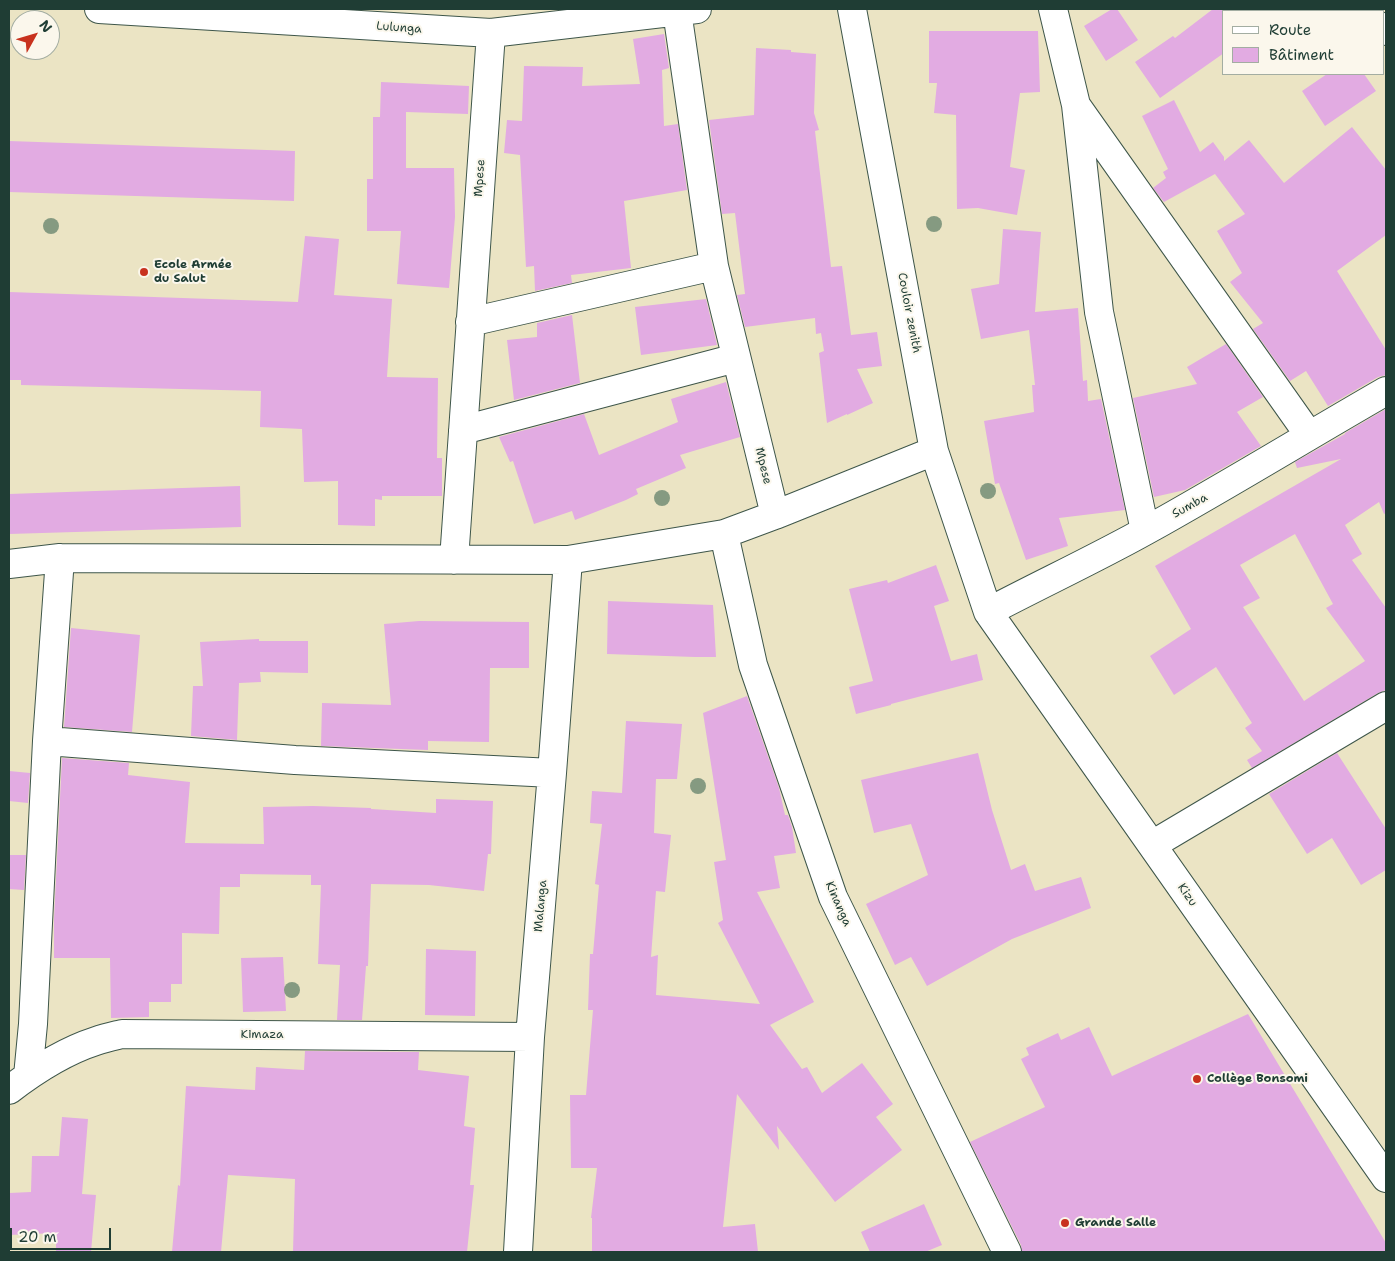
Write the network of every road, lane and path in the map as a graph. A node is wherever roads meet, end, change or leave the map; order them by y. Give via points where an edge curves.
1 (99, 9) edge
2 (852, 9) edge
3 (1053, 9) edge
4 (687, 10) edge
5 (490, 33) junction
6 (1076, 105) junction
7 (714, 266) junction
8 (470, 322) junction
9 (736, 358) junction
10 (1386, 391) edge
11 (463, 430) junction
12 (1309, 435) junction
13 (934, 450) junction
14 (775, 516) junction
15 (1145, 531) junction
16 (724, 534) junction
17 (60, 558) junction
18 (454, 560) junction
19 (568, 560) junction
20 (9, 564) edge
21 (988, 612) junction
22 (1386, 706) edge
23 (47, 741) junction
24 (552, 773) junction
25 (1152, 845) junction
26 (530, 1037) junction
27 (18, 1083) edge
28 (1386, 1178) edge
29 (518, 1252) edge
30 (1007, 1252) edge

1 - 5 street, Lulunga
2 - 13 street, Couloir zenith
3 - 6 street
4 - 5 street, Lulunga
4 - 7 street, Mpese
5 - 8 street, Mpese
6 - 12 street
6 - 15 street via 1099,312
7 - 8 street
7 - 9 street, Mpese
8 - 11 street, Mpese
9 - 11 street
9 - 14 street, Mpese
10 - 12 street, Sumba
11 - 18 street, Mpese
12 - 15 street, Sumba
13 - 14 street
13 - 21 street, Couloir zenith
14 - 16 street
15 - 21 street, Sumba
16 - 19 street
16 - 30 street, Kinanga via 753,665 833,897
17 - 18 street
17 - 20 street
17 - 23 street
18 - 19 street
19 - 24 street, Malanga
21 - 25 street, Kizu
22 - 25 street
23 - 24 street via 295,760
23 - 27 street via 33,1024
24 - 26 street, Malanga
25 - 28 street, Kizu
26 - 27 street, Kimaza via 122,1034 74,1049
26 - 29 street, Malanga

